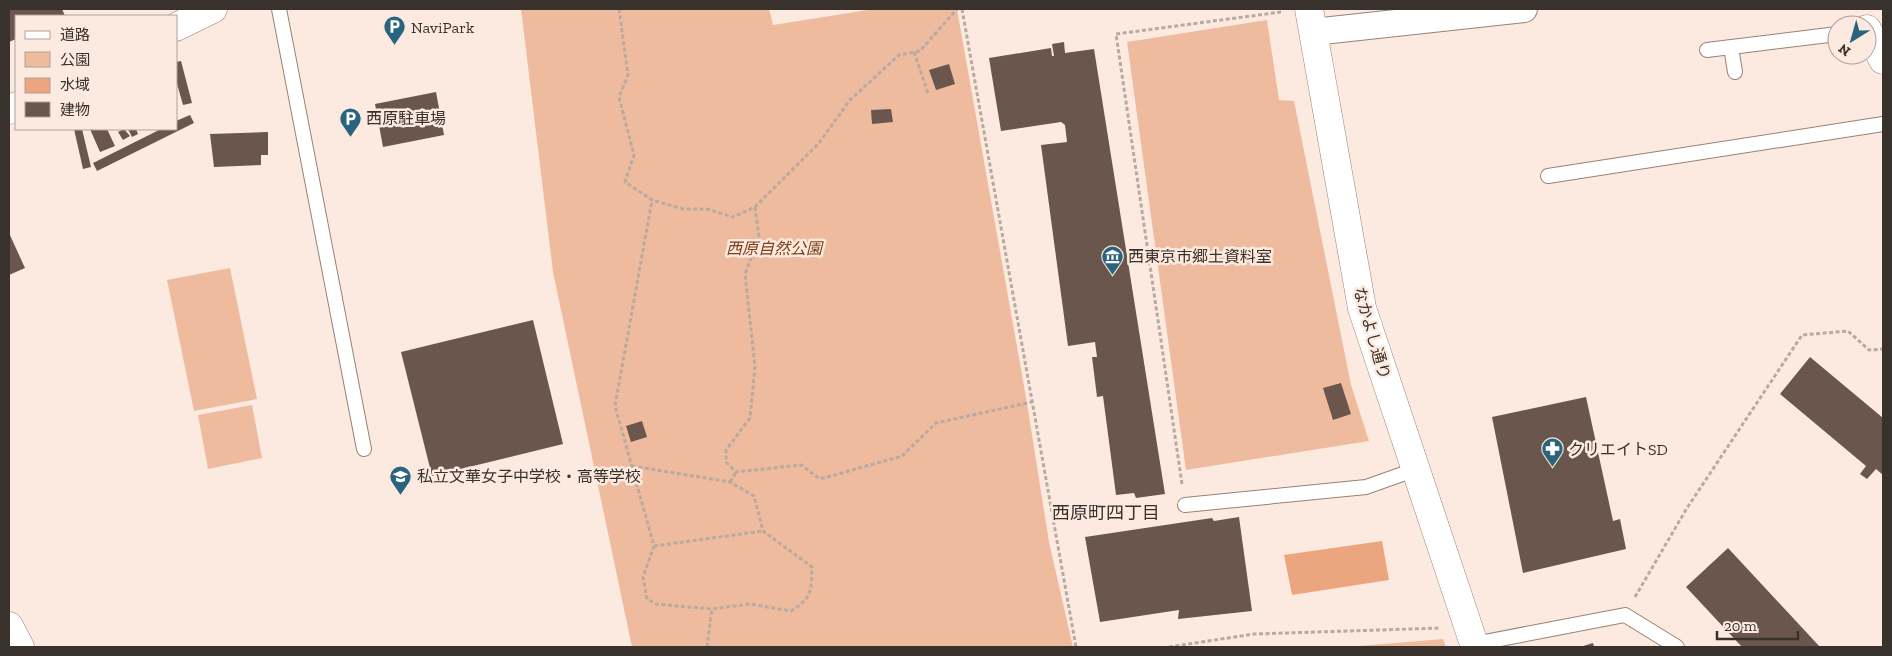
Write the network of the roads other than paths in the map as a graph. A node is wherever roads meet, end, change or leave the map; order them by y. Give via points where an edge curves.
1 (213, 9) edge
2 (279, 9) edge
3 (1524, 9) edge
4 (1304, 17) edge
5 (178, 26) edge
6 (1827, 35) edge
7 (1731, 47) junction
8 (1877, 48) edge
9 (1707, 50) dead end
10 (1883, 60) edge
11 (1734, 72) dead end
12 (1883, 124) edge
13 (1548, 176) dead end
14 (364, 449) dead end
15 (1422, 475) junction
16 (1185, 505) road end
17 (9, 626) edge
18 (1472, 637) edge
19 (20, 647) edge
20 (1677, 647) edge

1 - 5 street
2 - 14 lane
3 - 4 street
4 - 15 street, なかよし通り via 1362,308
6 - 7 lane
7 - 9 lane
7 - 11 lane
8 - 10 street
12 - 13 lane
15 - 16 lane via 1366,487
15 - 18 street, なかよし通り via 1465,590
17 - 19 street
18 - 20 lane via 1625,615

